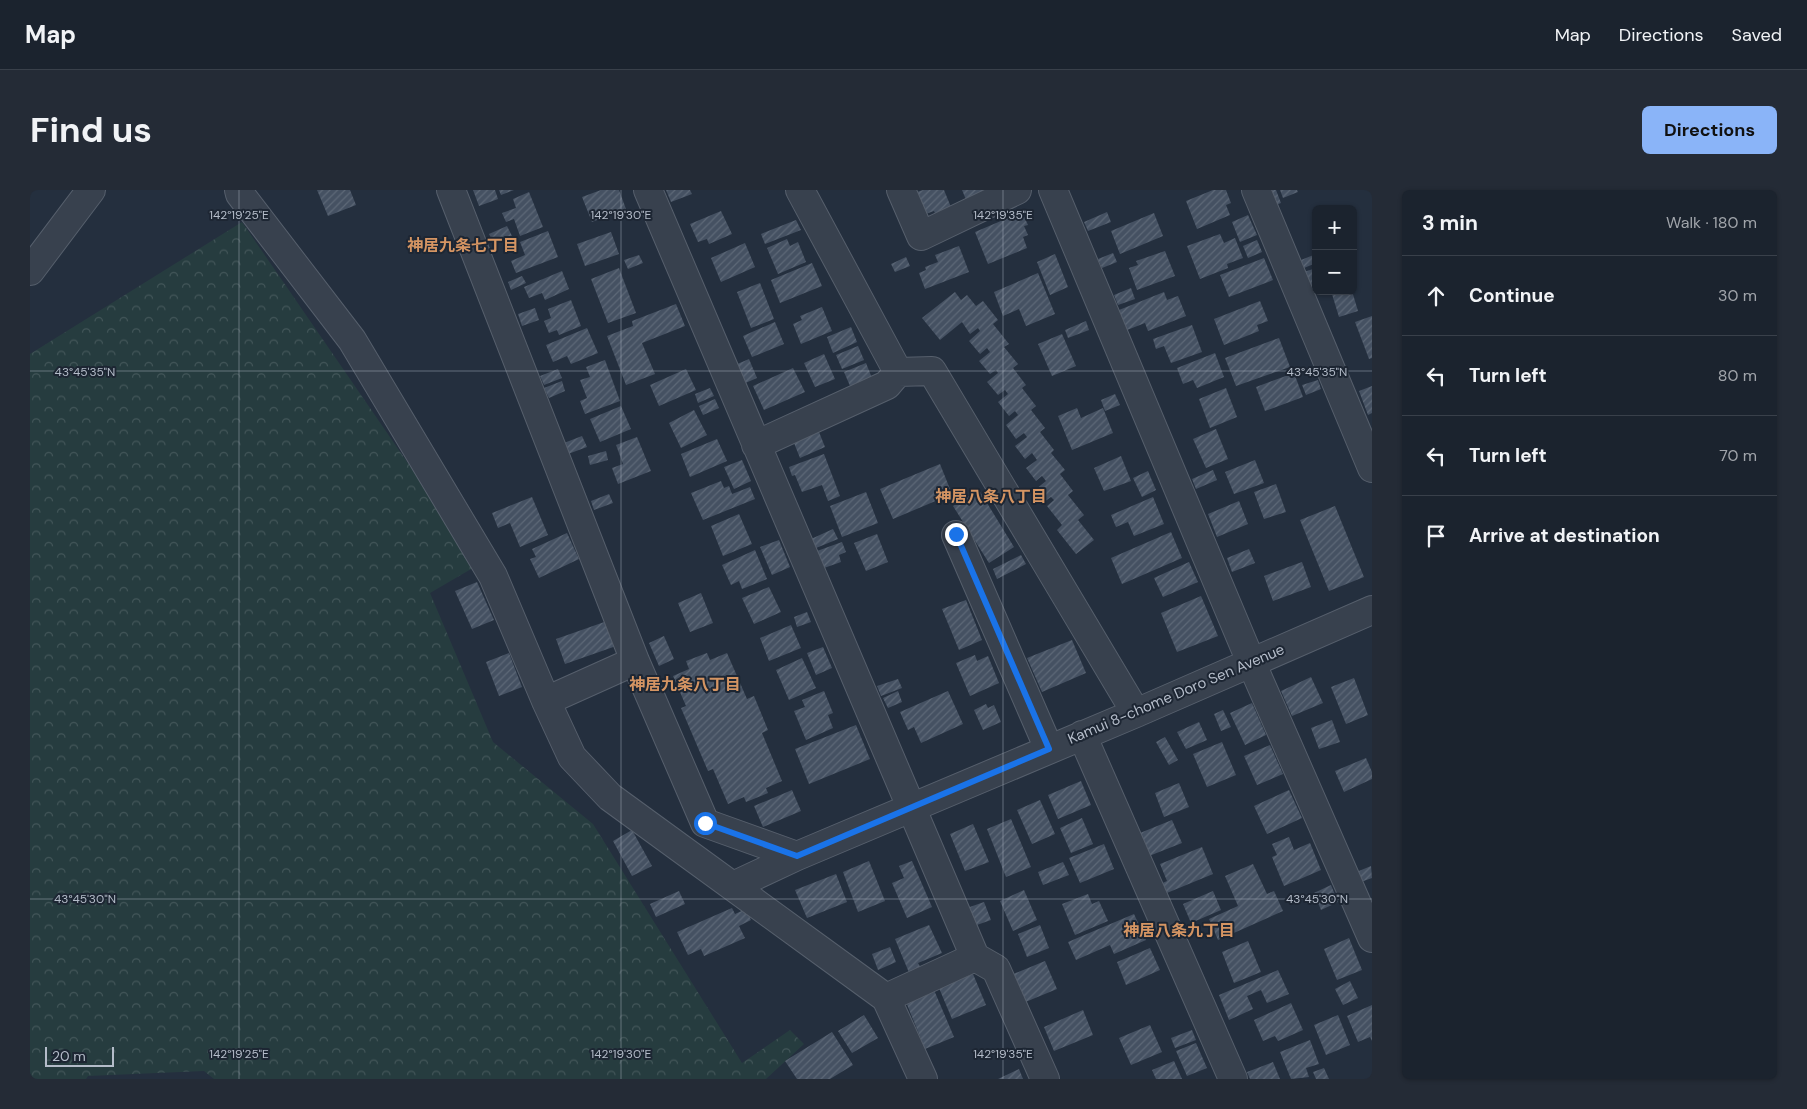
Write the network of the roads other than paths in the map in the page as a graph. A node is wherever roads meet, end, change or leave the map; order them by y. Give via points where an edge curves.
1 (91, 190) edge
2 (451, 190) edge
3 (648, 190) edge
4 (800, 190) edge
5 (900, 190) edge
6 (1017, 190) edge
7 (1053, 190) edge
8 (1256, 190) edge
9 (240, 191) edge
10 (30, 271) edge
11 (898, 372) junction
12 (756, 444) junction
13 (1372, 468) edge
14 (956, 534) dead end
15 (1372, 610) edge
16 (635, 661) junction
17 (1251, 662) junction
18 (546, 701) junction
19 (1136, 713) junction
20 (1082, 735) junction
21 (1049, 749) junction
22 (910, 808) junction
23 (797, 856) junction
24 (733, 886) junction
25 (1372, 938) edge
26 (975, 957) junction
27 (886, 998) junction
28 (924, 1079) edge
29 (1046, 1079) edge
30 (1233, 1079) edge

1 - 10 street
2 - 16 street
3 - 12 street
4 - 11 street
5 - 6 street via 921,236
7 - 17 street
8 - 13 street
9 - 18 street via 352,340 493,576
11 - 12 street via 886,384
11 - 19 street via 932,370
12 - 22 street
14 - 21 street
15 - 17 street, Kamui 8-chome Doro Sen Avenue
16 - 18 street
16 - 23 street via 705,823
17 - 19 street, Kamui 8-chome Doro Sen Avenue
17 - 25 street
18 - 24 street via 572,757 610,797
19 - 20 street, Kamui 8-chome Doro Sen Avenue
20 - 21 street, Kamui 8-chome Doro Sen Avenue
20 - 30 street
21 - 22 street, Kamui 8-chome Doro Sen Avenue
22 - 23 street, Kamui 8-chome Doro Sen Avenue
22 - 26 street
23 - 24 street, Kamui 8-chome Doro Sen Avenue
24 - 27 street
26 - 27 street
26 - 29 street via 996,969
27 - 28 street

